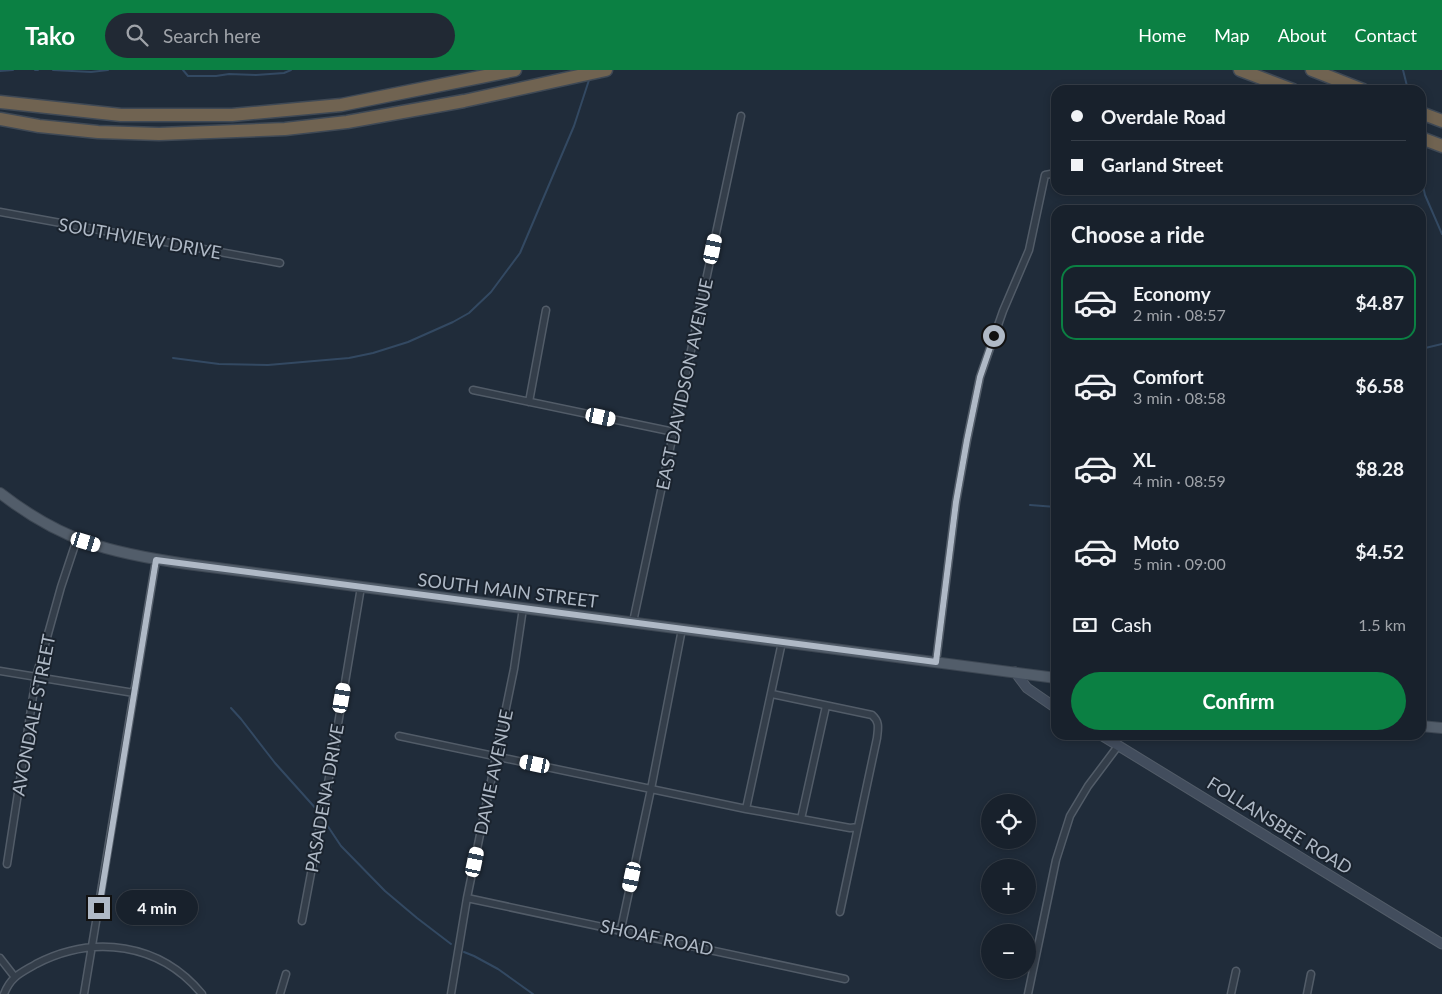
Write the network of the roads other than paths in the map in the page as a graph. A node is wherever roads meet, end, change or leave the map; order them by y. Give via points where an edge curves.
1 (515, 70) edge
2 (606, 70) edge
3 (1240, 70) edge
4 (1312, 70) edge
5 (1280, 85) edge
6 (1350, 85) edge
7 (0, 102) edge
8 (1426, 115) edge
9 (740, 116) dead end
10 (0, 119) edge
11 (1442, 121) edge
12 (1426, 140) edge
13 (1442, 146) edge
14 (1051, 174) edge
15 (0, 212) edge
16 (280, 263) dead end
17 (546, 310) dead end
18 (473, 390) dead end
19 (528, 402) junction
20 (674, 432) junction
21 (0, 493) edge
22 (77, 539) junction
23 (156, 560) junction
24 (361, 587) junction
25 (523, 608) junction
26 (633, 622) junction
27 (682, 629) junction
28 (782, 642) junction
29 (936, 662) junction
30 (0, 671) edge
31 (1015, 672) junction
32 (36, 677) junction
33 (1051, 677) edge
34 (134, 693) junction
35 (772, 694) junction
36 (1051, 704) edge
37 (826, 706) junction
38 (1426, 726) edge
39 (1442, 728) edge
40 (399, 736) dead end
41 (1109, 740) edge
42 (1118, 746) junction
43 (497, 756) junction
44 (651, 789) junction
45 (746, 810) junction
46 (801, 819) junction
47 (858, 827) junction
48 (7, 864) dead end
49 (467, 898) junction
50 (840, 912) dead end
51 (302, 921) dead end
52 (620, 929) junction
53 (1442, 944) edge
54 (93, 948) junction
55 (0, 958) edge
56 (1236, 971) dead end
57 (286, 974) dead end
58 (1311, 974) dead end
59 (14, 976) junction
60 (846, 979) dead end
61 (4, 994) edge
62 (84, 994) edge
63 (202, 994) edge
64 (280, 994) edge
65 (451, 994) edge
66 (1028, 994) edge
67 (1231, 994) edge
68 (1307, 994) edge

1 - 7 highway via 340,105 232,115 121,115
2 - 10 highway via 464,101 347,122 285,129 159,134 98,132
3 - 5 highway
4 - 6 highway
8 - 11 highway
9 - 20 street, EAST DAVIDSON AVENUE
12 - 13 highway
14 - 29 street via 1045,175 1029,250 980,377 956,502
15 - 16 street, SOUTHVIEW DRIVE
17 - 19 street
18 - 19 street
19 - 20 street
20 - 26 street, EAST DAVIDSON AVENUE
21 - 22 main road, SOUTH MAIN STREET via 36,519
22 - 23 main road, SOUTH MAIN STREET
22 - 32 street, AVONDALE STREET
23 - 24 main road, SOUTH MAIN STREET
23 - 34 street
24 - 25 main road, SOUTH MAIN STREET
24 - 51 street, PASADENA DRIVE
25 - 26 main road, SOUTH MAIN STREET
25 - 43 street, DAVIE AVENUE
26 - 27 main road, SOUTH MAIN STREET
27 - 28 main road, SOUTH MAIN STREET
27 - 44 street
28 - 29 main road, SOUTH MAIN STREET
28 - 35 street
29 - 31 main road, SOUTH MAIN STREET
30 - 32 street
31 - 33 main road, SOUTH MAIN STREET
31 - 36 street via 1028,688
32 - 34 street
32 - 48 street, AVONDALE STREET
34 - 54 street
35 - 37 street
35 - 45 street
37 - 46 street
37 - 47 street via 872,716 879,725
38 - 39 main road
40 - 43 street
41 - 42 street, FOLLANSBEE ROAD
42 - 53 street, FOLLANSBEE ROAD
42 - 66 street via 1070,816 1056,860
43 - 44 street
43 - 49 street, DAVIE AVENUE
44 - 45 street
44 - 52 street
45 - 46 street
46 - 47 street
47 - 50 street
49 - 52 street, SHOAF ROAD
49 - 65 street, DAVIE AVENUE
52 - 60 street, SHOAF ROAD
54 - 59 street via 57,954
54 - 62 street
54 - 63 street via 112,946 147,954 174,968
55 - 59 street
56 - 67 street
57 - 64 street
58 - 68 street
59 - 61 street

